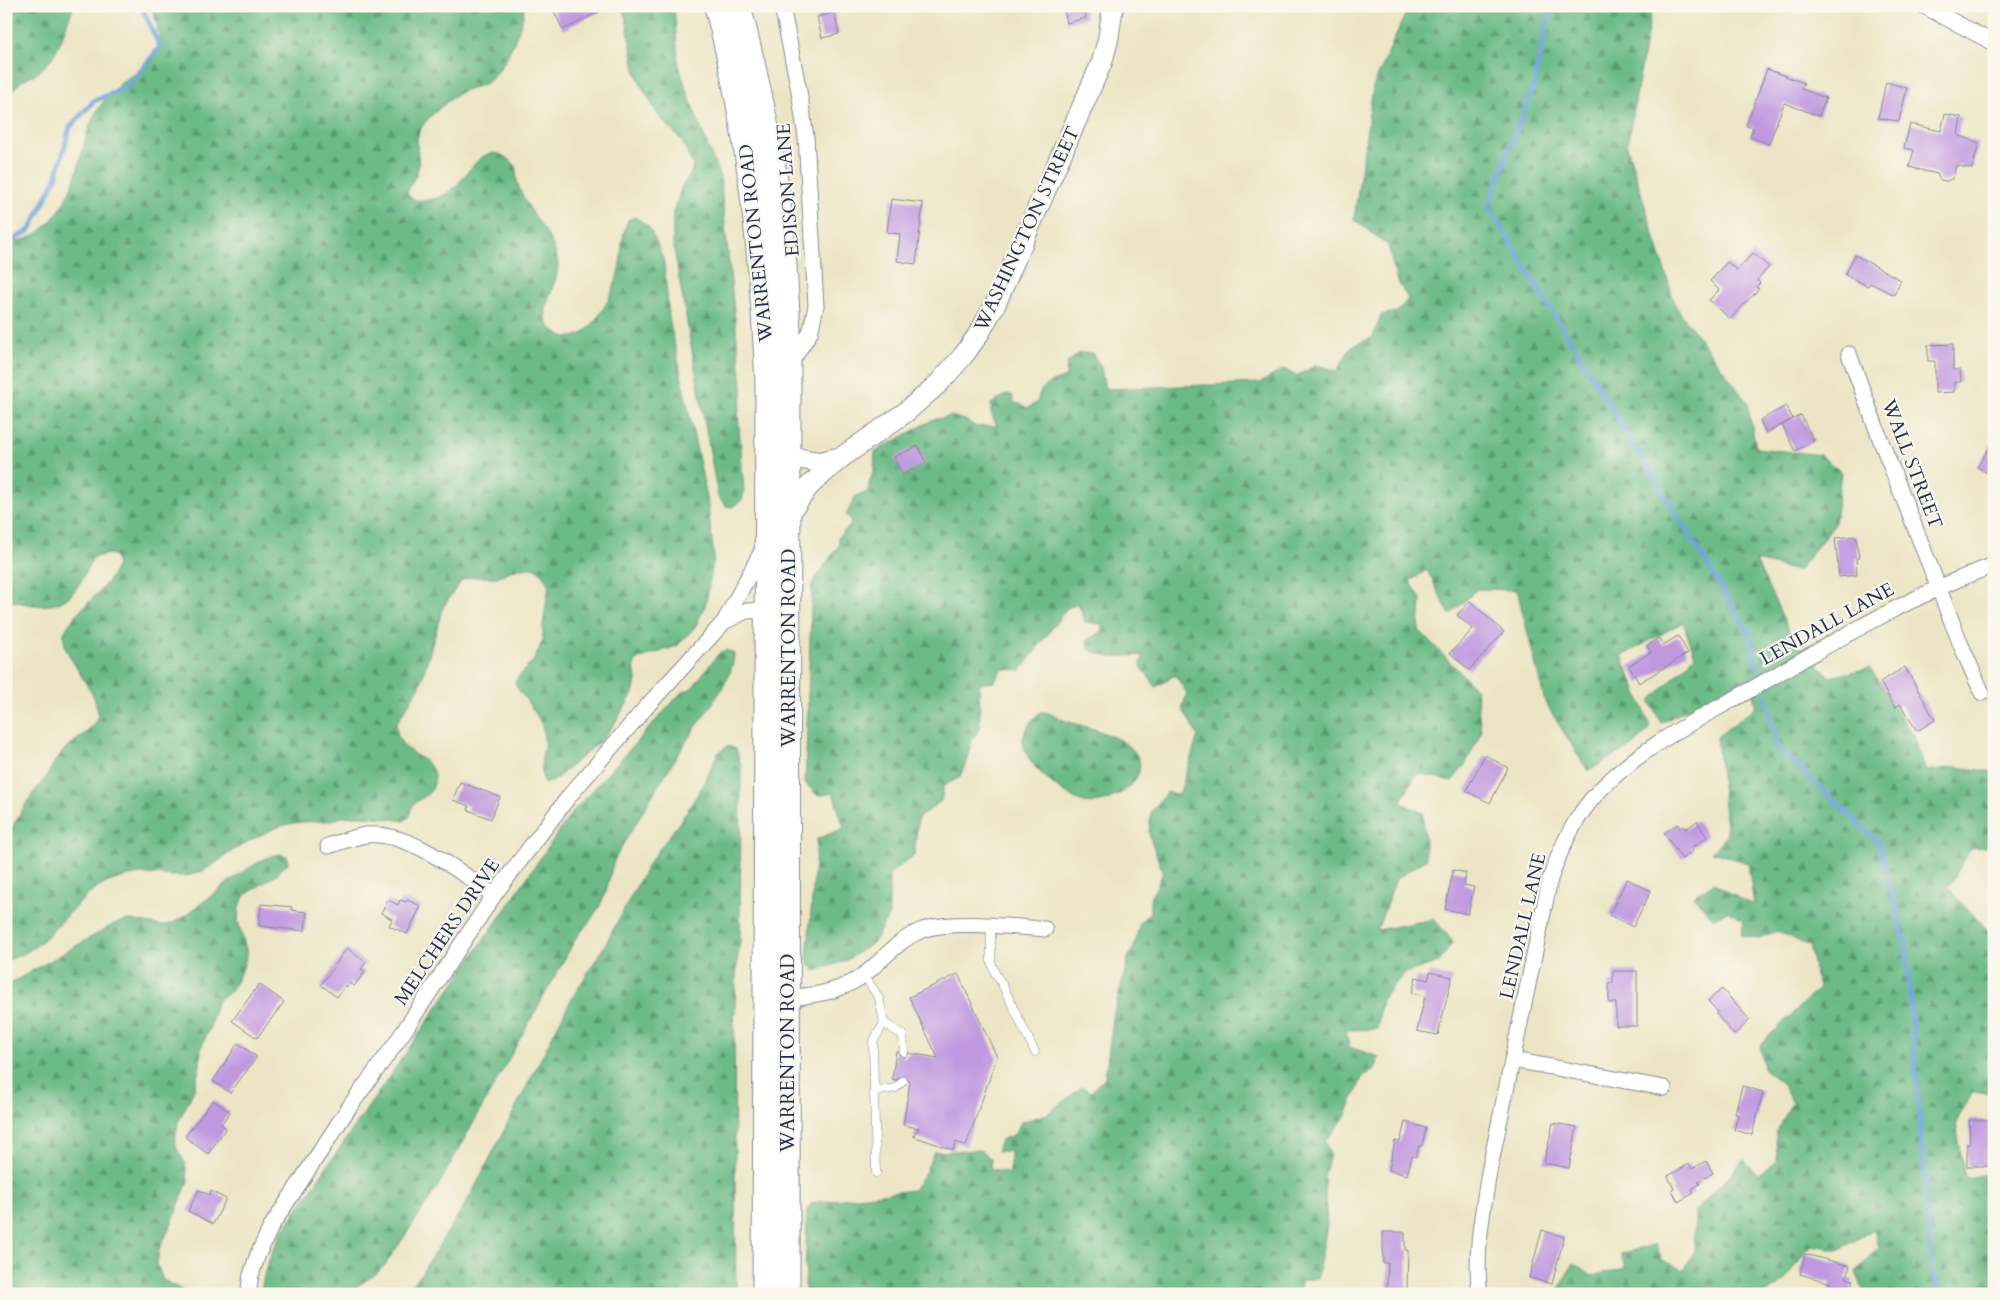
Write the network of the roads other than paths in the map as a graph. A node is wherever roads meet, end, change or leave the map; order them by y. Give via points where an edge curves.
1 (717, 6) edge
2 (738, 6) edge
3 (782, 6) edge
4 (1113, 6) edge
5 (1924, 6) edge
6 (1994, 43) edge
7 (1849, 354) dead end
8 (788, 366) junction
9 (789, 457) junction
10 (842, 457) junction
11 (789, 514) junction
12 (768, 538) junction
13 (1994, 565) edge
14 (1939, 588) junction
15 (768, 610) junction
16 (724, 622) junction
17 (1982, 693) dead end
18 (328, 846) dead end
19 (494, 895) junction
20 (991, 927) junction
21 (1045, 929) dead end
22 (864, 975) junction
23 (788, 998) junction
24 (884, 1023) junction
25 (904, 1052) dead end
26 (1035, 1052) dead end
27 (1513, 1060) junction
28 (903, 1081) dead end
29 (1664, 1088) dead end
30 (874, 1092) junction
31 (876, 1173) dead end
32 (248, 1294) edge
33 (765, 1294) edge
34 (787, 1294) edge
35 (1480, 1294) edge

1 - 12 main road, WARRENTON ROAD via 739,99 760,243 768,387
2 - 8 main road, WARRENTON ROAD via 774,173 786,288
3 - 8 street, EDISON LANE via 806,137 816,306 810,333
4 - 10 street, WASHINGTON STREET via 1108,40 1098,71 995,305 978,335 939,383 906,412
5 - 6 street
7 - 14 street, WALL STREET
8 - 9 main road, WARRENTON ROAD
9 - 10 street, WASHINGTON STREET via 820,462
9 - 11 main road, WARRENTON ROAD
10 - 11 street, WASHINGTON STREET via 805,490
11 - 23 main road, WARRENTON ROAD
12 - 15 main road, WARRENTON ROAD
12 - 16 street, MELCHERS DRIVE
13 - 14 street, LENDALL LANE
14 - 17 street, WALL STREET
14 - 27 street, LENDALL LANE via 1810,655 1670,735 1616,775 1594,797 1560,850 1550,880
15 - 16 street, MELCHERS DRIVE via 746,611
15 - 33 main road, WARRENTON ROAD
16 - 19 street, MELCHERS DRIVE via 570,795
18 - 19 street via 366,835 407,842
19 - 32 street, MELCHERS DRIVE via 272,1225 258,1254
20 - 21 street
20 - 22 street via 946,925 920,931 901,941
20 - 26 lane via 990,961
22 - 23 street via 839,989
22 - 24 lane via 879,998
23 - 34 main road, WARRENTON ROAD
24 - 25 lane via 903,1035
24 - 30 lane via 873,1042
27 - 29 street
27 - 35 street, LENDALL LANE via 1482,1220 1478,1265
28 - 30 lane via 896,1088
30 - 31 lane

